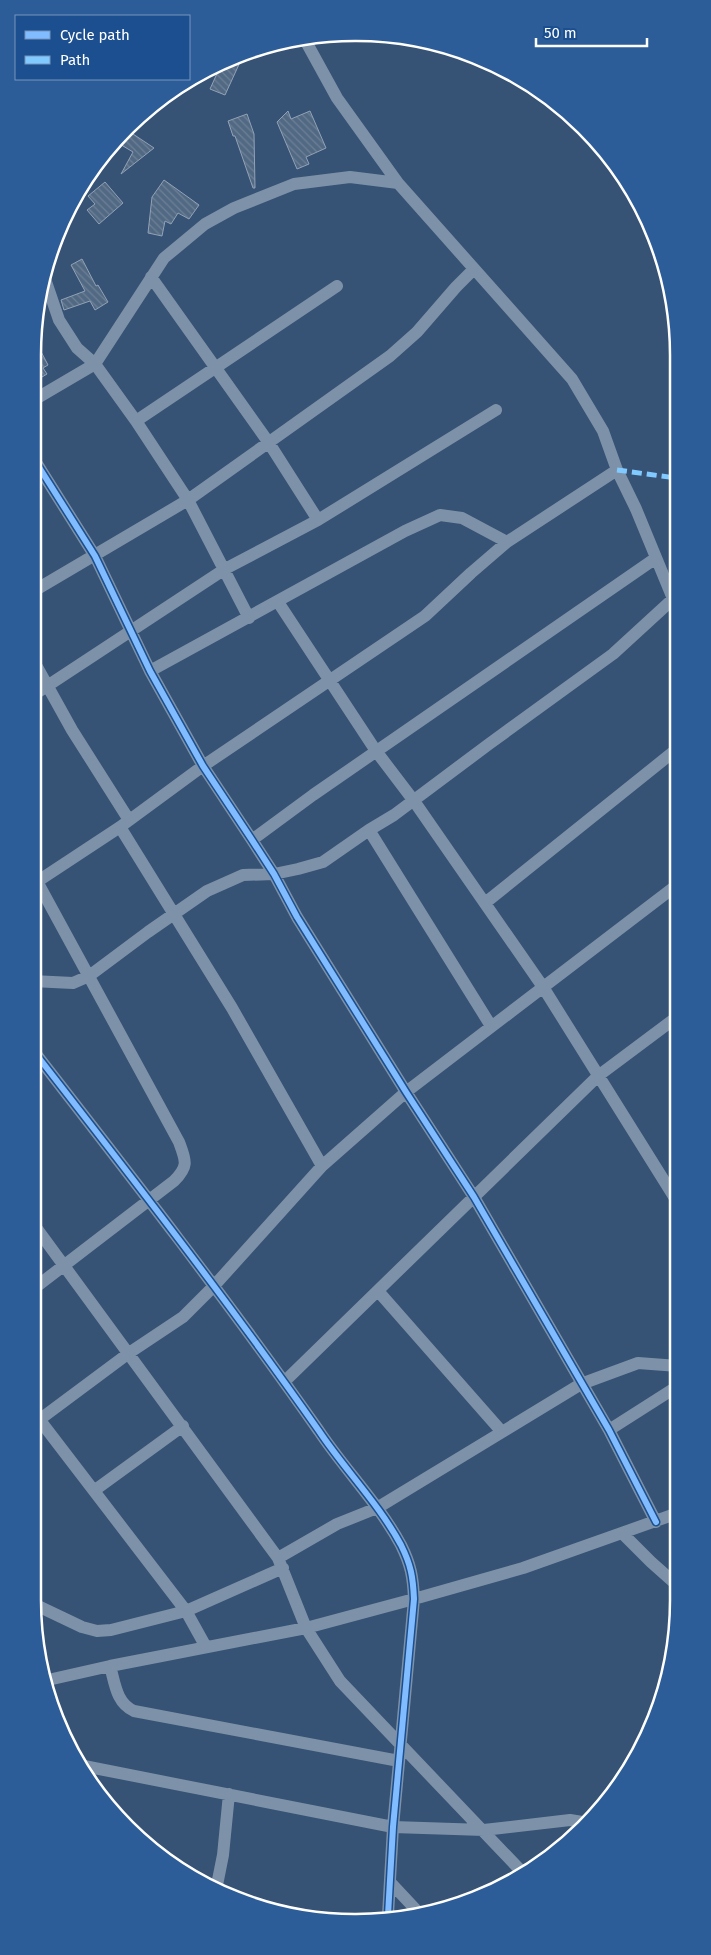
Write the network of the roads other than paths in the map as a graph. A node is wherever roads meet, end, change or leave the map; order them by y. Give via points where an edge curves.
1 (308, 45) edge
2 (398, 183) junction
3 (474, 270) junction
4 (151, 277) junction
5 (337, 286) dead end
6 (48, 289) edge
7 (95, 364) junction
8 (217, 368) junction
9 (41, 396) edge
10 (496, 410) dead end
11 (136, 421) junction
12 (269, 443) junction
13 (41, 470) edge
14 (617, 470) junction
15 (188, 500) junction
16 (318, 520) junction
17 (507, 542) junction
18 (95, 556) junction
19 (656, 558) junction
20 (225, 569) junction
21 (41, 587) edge
22 (670, 591) edge
23 (278, 602) junction
24 (670, 607) edge
25 (249, 618) junction
26 (131, 630) junction
27 (150, 671) junction
28 (41, 675) edge
29 (330, 680) junction
30 (47, 687) junction
31 (41, 691) edge
32 (376, 751) junction
33 (670, 755) edge
34 (203, 766) junction
35 (414, 801) junction
36 (124, 823) junction
37 (369, 830) junction
38 (252, 840) junction
39 (274, 874) junction
40 (41, 876) edge
41 (670, 890) edge
42 (41, 892) edge
43 (485, 903) junction
44 (173, 914) junction
45 (89, 976) junction
46 (41, 981) edge
47 (543, 987) junction
48 (670, 1022) edge
49 (492, 1026) junction
50 (41, 1061) edge
51 (598, 1076) junction
52 (406, 1092) junction
53 (322, 1166) junction
54 (670, 1190) edge
55 (474, 1197) junction
56 (150, 1200) junction
57 (41, 1233) edge
58 (66, 1265) junction
59 (41, 1283) edge
60 (213, 1287) junction
61 (378, 1291) junction
62 (129, 1353) junction
63 (670, 1365) edge
64 (284, 1382) junction
65 (581, 1384) junction
66 (670, 1391) edge
67 (41, 1415) edge
68 (41, 1426) edge
69 (183, 1426) junction
70 (609, 1430) junction
71 (502, 1432) junction
72 (95, 1490) junction
73 (377, 1508) junction
74 (670, 1516) edge
75 (656, 1522) junction
76 (623, 1534) junction
77 (281, 1563) junction
78 (670, 1579) edge
79 (414, 1599) junction
80 (41, 1608) edge
81 (186, 1611) junction
82 (306, 1628) junction
83 (206, 1647) junction
84 (110, 1666) junction
85 (52, 1679) edge
86 (401, 1744) junction
87 (400, 1761) junction
88 (90, 1767) edge
89 (229, 1794) junction
90 (579, 1821) edge
91 (393, 1827) junction
92 (484, 1830) junction
93 (519, 1868) edge
94 (218, 1881) edge
95 (390, 1882) junction
96 (415, 1908) edge
97 (388, 1912) edge

1 - 2 street via 337,98
2 - 3 street
2 - 4 street via 350,177 294,184 272,192 204,224 164,258
3 - 12 street via 417,332 390,356
3 - 14 street via 572,379 603,431
4 - 7 street
4 - 8 street
5 - 8 street
6 - 7 street via 59,320 77,348
7 - 9 street
7 - 11 street
8 - 11 street
8 - 12 street
10 - 16 street
11 - 15 street
12 - 15 street
12 - 16 street
13 - 18 street
14 - 17 street
14 - 19 street
15 - 18 street
15 - 20 street
16 - 20 street
17 - 23 street via 462,518 440,515 405,530
17 - 29 street via 426,616
18 - 21 street
18 - 26 street
19 - 22 street
19 - 32 street
20 - 25 street
20 - 26 street
23 - 25 street
23 - 29 street
24 - 35 street via 614,654
25 - 27 street
26 - 27 street
26 - 30 street
27 - 34 street
28 - 30 street
29 - 32 street
29 - 34 street
30 - 31 street
30 - 36 street
32 - 35 street
32 - 38 street
33 - 43 street
34 - 36 street
34 - 38 street
35 - 37 street
35 - 43 street
36 - 40 street
36 - 44 street
37 - 39 street via 323,862
37 - 49 street
38 - 39 street
39 - 44 street via 243,875 207,890
39 - 52 street via 297,917
41 - 47 street
42 - 45 street
43 - 47 street
44 - 45 street
44 - 53 street via 232,1008
45 - 46 street via 74,983
45 - 56 street via 186,1159 184,1171
47 - 49 street
47 - 51 street
48 - 51 street
49 - 52 street
50 - 56 street
51 - 54 street
51 - 55 street
52 - 53 street
52 - 55 street
53 - 60 street
55 - 61 street
55 - 65 street
56 - 58 street
56 - 60 street
57 - 58 street
58 - 59 street
58 - 62 street
60 - 62 street via 183,1317
60 - 64 street
61 - 64 street
61 - 71 street
62 - 67 street
62 - 69 street
63 - 65 street via 638,1363
64 - 73 street via 338,1460
65 - 70 street
65 - 71 street
66 - 70 street
68 - 72 street
69 - 72 street
69 - 77 street
70 - 75 street
71 - 73 street
72 - 81 street
73 - 77 street via 337,1524
73 - 79 street via 412,1572
74 - 75 street
75 - 76 street
76 - 78 street
76 - 79 street via 523,1568
77 - 81 street
77 - 82 street
79 - 82 street
79 - 86 street
80 - 81 street via 97,1631
81 - 83 street
82 - 83 street
82 - 86 street via 340,1681
83 - 84 street
84 - 85 street
84 - 87 street via 124,1706 134,1711
86 - 87 street
86 - 92 street
87 - 91 street
88 - 89 street
89 - 91 street
89 - 94 street
90 - 92 street
91 - 92 street
91 - 95 street
92 - 93 street
95 - 96 street
95 - 97 street

